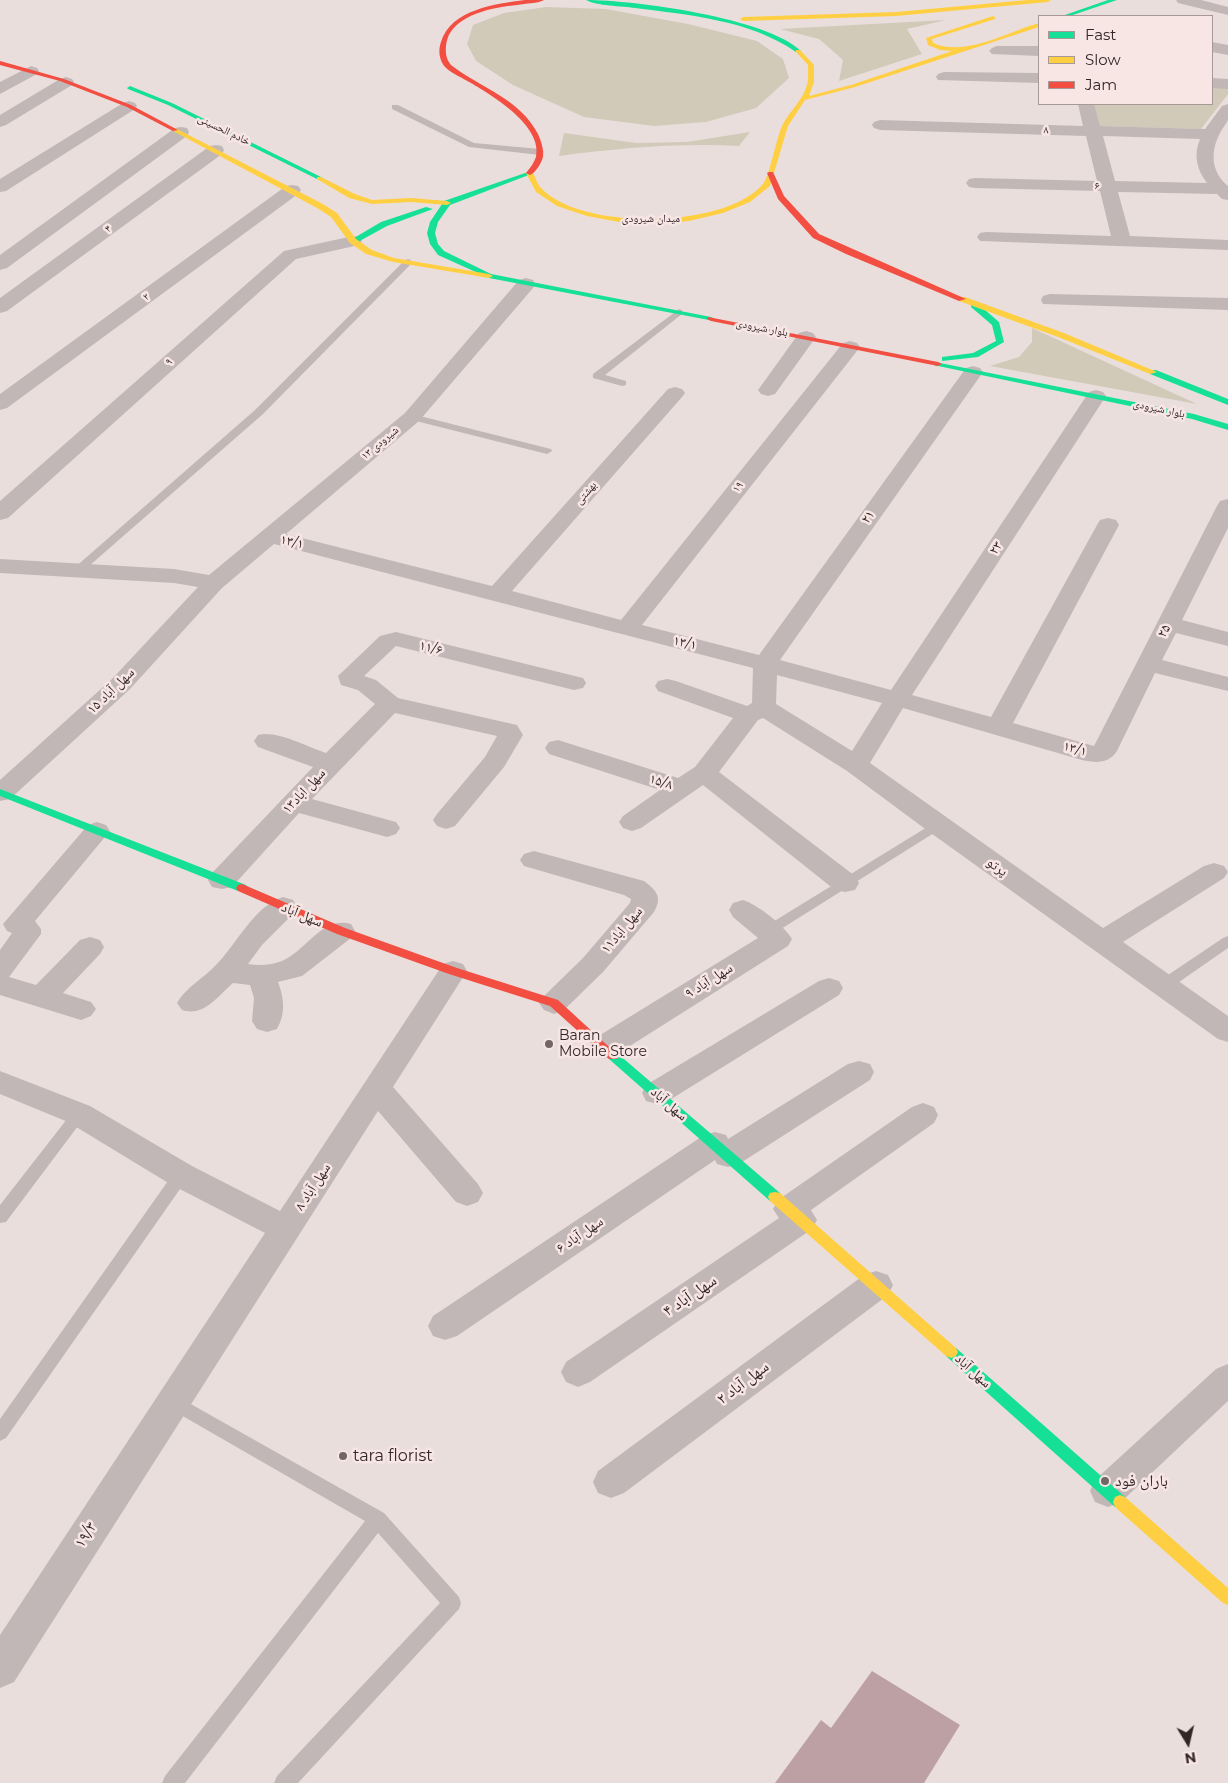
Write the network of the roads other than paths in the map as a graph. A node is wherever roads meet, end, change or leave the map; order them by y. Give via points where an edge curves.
1 (541, 0) edge
2 (589, 0) edge
3 (1048, 0) edge
4 (1054, 0) edge
5 (1114, 0) edge
6 (1183, 0) edge
7 (455, 7) dead end
8 (1228, 11) edge
9 (1068, 15) edge
10 (722, 20) junction
11 (455, 22) junction
12 (1038, 24) edge
13 (1213, 47) edge
14 (962, 50) junction
15 (997, 50) dead end
16 (1228, 50) edge
17 (1038, 51) edge
18 (0, 63) edge
19 (31, 71) junction
20 (944, 76) dead end
21 (1038, 78) edge
22 (66, 82) junction
23 (1213, 83) edge
24 (120, 84) dead end
25 (1228, 84) edge
26 (0, 89) edge
27 (803, 99) junction
28 (1086, 105) edge
29 (129, 106) junction
30 (395, 108) dead end
31 (1227, 111) edge
32 (0, 122) edge
33 (880, 125) dead end
34 (1093, 131) junction
35 (181, 132) junction
36 (1211, 134) junction
37 (216, 150) junction
38 (540, 152) junction
39 (1206, 169) junction
40 (1228, 170) edge
41 (530, 173) junction
42 (771, 173) junction
43 (975, 183) dead end
44 (1107, 186) junction
45 (0, 187) edge
46 (292, 190) junction
47 (1224, 192) edge
48 (352, 196) junction
49 (447, 202) junction
50 (370, 214) dead end
51 (334, 215) junction
52 (350, 219) dead end
53 (986, 237) dead end
54 (353, 240) junction
55 (1122, 242) junction
56 (1228, 245) edge
57 (408, 262) junction
58 (0, 264) edge
59 (489, 276) junction
60 (0, 284) edge
61 (526, 284) junction
62 (26, 289) junction
63 (1050, 300) dead end
64 (970, 302) junction
65 (1228, 304) edge
66 (0, 307) edge
67 (679, 312) junction
68 (806, 337) junction
69 (850, 347) junction
70 (914, 358) junction
71 (974, 372) junction
72 (622, 383) dead end
73 (768, 390) dead end
74 (675, 393) dead end
75 (1096, 396) junction
76 (1228, 402) edge
77 (0, 404) edge
78 (412, 417) junction
79 (1228, 427) edge
80 (547, 451) dead end
81 (1228, 506) edge
82 (0, 513) edge
83 (1108, 525) dead end
84 (269, 536) junction
85 (0, 566) edge
86 (77, 571) junction
87 (214, 583) junction
88 (498, 593) junction
89 (1168, 624) junction
90 (627, 628) junction
91 (1228, 639) edge
92 (765, 664) junction
93 (1147, 664) junction
94 (574, 683) dead end
95 (1228, 684) edge
96 (666, 686) dead end
97 (896, 700) junction
98 (390, 704) junction
99 (756, 711) junction
100 (999, 726) junction
101 (267, 742) dead end
102 (558, 748) dead end
103 (1099, 754) joint
104 (330, 764) junction
105 (856, 765) junction
106 (704, 773) junction
107 (681, 788) junction
108 (1, 792) edge
109 (292, 803) junction
110 (446, 820) dead end
111 (632, 822) dead end
112 (938, 826) junction
113 (387, 828) dead end
114 (97, 830) junction
115 (534, 860) dead end
116 (1214, 872) dead end
117 (222, 880) junction
118 (845, 883) junction
119 (284, 907) junction
120 (743, 910) dead end
121 (9, 921) edge
122 (341, 931) junction
123 (768, 931) junction
124 (1228, 940) edge
125 (1102, 942) junction
126 (90, 947) dead end
127 (0, 970) edge
128 (453, 971) junction
129 (227, 972) junction
130 (261, 976) junction
131 (0, 985) edge
132 (1164, 985) junction
133 (828, 988) dead end
134 (41, 998) junction
135 (192, 1003) dead end
136 (554, 1003) junction
137 (81, 1009) dead end
138 (267, 1021) dead end
139 (1228, 1031) edge
140 (603, 1048) junction
141 (859, 1072) dead end
142 (0, 1082) edge
143 (376, 1089) junction
144 (657, 1094) junction
145 (79, 1114) junction
146 (923, 1115) dead end
147 (722, 1149) junction
148 (181, 1175) junction
149 (467, 1192) dead end
150 (795, 1214) junction
151 (0, 1217) edge
152 (286, 1229) junction
153 (876, 1285) junction
154 (445, 1326) dead end
155 (578, 1372) dead end
156 (1228, 1380) edge
157 (173, 1402) junction
158 (0, 1433) edge
159 (611, 1482) dead end
160 (1108, 1491) junction
161 (378, 1519) junction
162 (1228, 1598) edge
163 (0, 1668) edge
164 (172, 1783) edge
165 (284, 1783) edge

1 - 11 main road via 480,10
2 - 10 main road, میدان شیرودی
3 - 10 main road via 938,10
4 - 14 main road via 929,38 934,46
5 - 9 main road
6 - 8 street
7 - 11 main road
10 - 27 main road, میدان شیرودی via 765,32 794,47 811,65 811,84
11 - 38 main road via 444,37 442,51 447,65 506,101 528,124
12 - 14 main road
13 - 16 street
14 - 27 main road
15 - 17 street
18 - 19 main road, خادم الحسینی
19 - 22 main road, خادم الحسینی
19 - 26 street
20 - 21 street
22 - 29 main road, خادم الحسینی
22 - 32 street
23 - 25 street
24 - 48 main road, خادم الحسینی via 170,104 287,160
27 - 42 main road, میدان شیرودی via 785,125
28 - 34 street
29 - 35 main road, خادم الحسینی
29 - 45 street
30 - 38 lane via 472,145
31 - 36 street
33 - 34 street, ۸
34 - 36 street, ۸
34 - 44 street
35 - 37 main road, خادم الحسینی
35 - 58 street
36 - 39 street via 1203,159
37 - 46 main road, خادم الحسینی
37 - 62 street, ۴
38 - 41 main road via 538,163
39 - 40 street
39 - 47 street
41 - 42 main road, میدان شیرودی via 539,190 560,204 592,215 631,221 672,221 711,215 742,204 763,190
41 - 49 main road
42 - 64 main road via 781,197 816,236
43 - 44 street, ۶
44 - 47 street, ۶
44 - 55 street
46 - 51 main road, خادم الحسینی
46 - 77 street, ۲
48 - 49 main road, خادم الحسینی via 372,202
48 - 50 main road via 368,204
49 - 54 main road via 384,224
49 - 59 main road, بلوار شیرودی via 434,222 431,233 434,244 441,253
51 - 52 main road
51 - 54 main road, خادم الحسینی
53 - 55 street
54 - 57 main road, خادم الحسینی via 369,252
54 - 82 street, ۹ via 290,255
55 - 56 street
57 - 59 main road, خادم الحسینی
57 - 86 lane via 259,412
59 - 61 main road, بلوار شیرودی
60 - 62 street
61 - 67 main road, بلوار شیرودی
61 - 78 street, شیرودی ۱۳
62 - 66 street, ۴
63 - 65 street
64 - 70 main road via 996,324 1000,342 985,353 958,359
64 - 76 main road
67 - 68 main road, بلوار شیرودی
67 - 72 lane via 597,376
68 - 69 main road, بلوار شیرودی
68 - 73 street
69 - 70 main road, بلوار شیرودی
69 - 90 street, ۱۹
70 - 71 main road, بلوار شیرودی
71 - 75 main road, بلوار شیرودی
71 - 92 street, ۲۱
74 - 88 street, بهشتی
75 - 79 main road, بلوار شیرودی
75 - 97 street, ۲۳
78 - 80 lane
78 - 84 street, شیرودی ۱۳
81 - 89 street, ۲۵
83 - 100 street
84 - 87 street, شیرودی ۱۳
84 - 88 street, ۱۳/۱
85 - 86 street
86 - 87 street via 174,576
87 - 108 street, سهل آباد ۱۵ via 121,684
88 - 90 street, ۱۳/۱
89 - 91 street
89 - 93 street, ۲۵
90 - 92 street, ۱۳/۱
92 - 97 street, ۱۳/۱
92 - 99 street
93 - 95 street
93 - 103 street, ۲۵ via 1104,751
94 - 98 street, ۱۱/۶ via 392,640 349,678 367,686
96 - 99 street, پرتو
97 - 100 street, ۱۳/۱
97 - 105 street, ۲۳
98 - 104 street, سهل اباد۱۳
98 - 110 street via 508,731 510,735 495,761
99 - 105 street, پرتو
99 - 106 street, ۱۵/۸
100 - 103 street, ۱۳/۱
101 - 104 street
102 - 107 street, ۱۵/۸
104 - 109 street, سهل اباد۱۳
105 - 112 street, پرتو
106 - 107 street, ۱۵/۸
106 - 118 street
107 - 111 street
108 - 114 main road, سهل آباد
109 - 113 street
109 - 117 street, سهل اباد۱۳
112 - 118 lane
112 - 125 street, پرتو
114 - 117 main road, سهل آباد
114 - 121 street
115 - 136 street, سهل اباد۱۱ via 634,888 645,896 644,905
116 - 125 street
117 - 119 main road, سهل آباد
118 - 123 lane
119 - 122 main road, سهل آباد
119 - 129 street via 252,938
120 - 123 street
121 - 127 street via 27,929 27,934
122 - 128 main road, سهل آباد
122 - 130 street via 292,969
123 - 140 street, سهل آباد ۹ via 778,939
124 - 132 lane
125 - 132 street, پرتو
126 - 134 street
128 - 136 main road, سهل آباد
128 - 143 street, سهل آباد ۸
129 - 130 street
129 - 135 street
130 - 138 street via 269,998
131 - 134 street
132 - 139 street, پرتو
133 - 144 street
134 - 137 street
136 - 140 main road, سهل آباد
140 - 144 main road, سهل آباد
141 - 147 street, سهل آباد ۶
142 - 145 street
143 - 149 street
143 - 152 street, سهل آباد ۸
144 - 147 main road, سهل آباد
145 - 148 street
145 - 151 lane
146 - 150 street, سهل آباد ۴
147 - 150 main road, سهل آباد
147 - 154 street, سهل آباد ۶
148 - 152 street
148 - 158 lane
150 - 153 main road, سهل آباد
150 - 155 street, سهل آباد ۴
152 - 157 street, سهل آباد ۸
153 - 159 street, سهل آباد ۲
153 - 160 main road, سهل آباد
156 - 160 street
157 - 161 lane
157 - 163 street, ۱۹/۳
160 - 162 main road, سهل آباد
161 - 164 lane
161 - 165 lane via 452,1602

